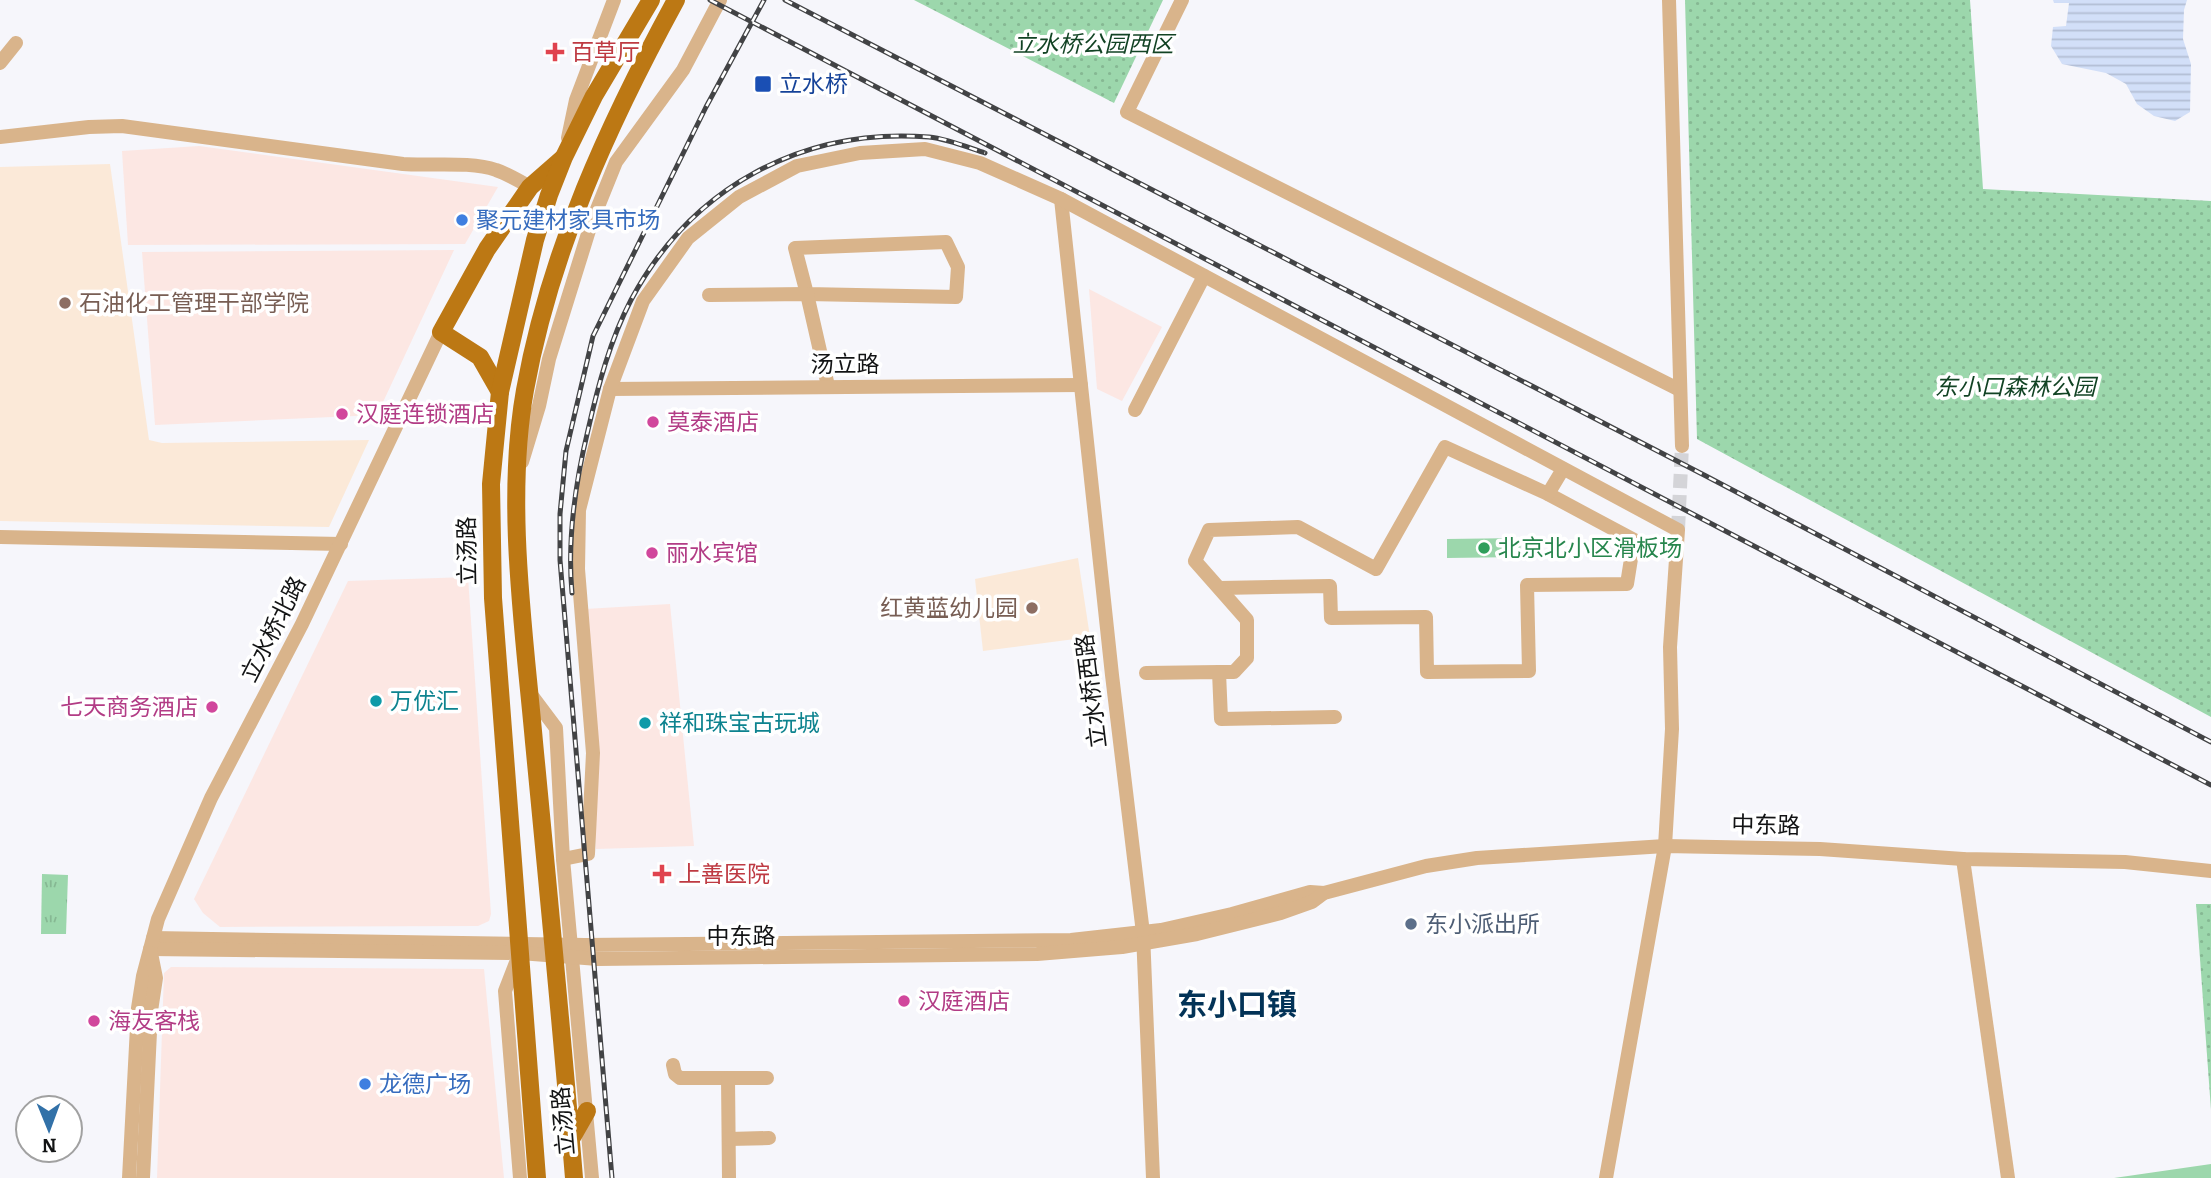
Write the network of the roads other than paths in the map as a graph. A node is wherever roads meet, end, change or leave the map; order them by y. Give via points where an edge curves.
1 (614, 0) edge
2 (651, 0) edge
3 (676, 0) edge
4 (720, 0) edge
5 (1182, 0) edge
6 (1670, 0) edge
7 (16, 43) dead end
8 (0, 63) edge
9 (0, 137) edge
10 (564, 157) junction
11 (530, 187) junction
12 (1061, 200) junction
13 (1204, 276) junction
14 (807, 294) junction
15 (709, 295) dead end
16 (441, 332) junction
17 (1081, 385) junction
18 (828, 386) junction
19 (610, 389) junction
20 (1680, 390) junction
21 (500, 392) junction
22 (1135, 410) dead end
23 (1682, 446) tunnel mouth
24 (1563, 469) junction
25 (515, 483) junction
26 (1548, 494) junction
27 (0, 537) edge
28 (341, 544) junction
29 (1220, 589) junction
30 (1219, 672) junction
31 (1146, 673) dead end
32 (529, 692) junction
33 (1335, 717) dead end
34 (1665, 846) junction
35 (562, 859) junction
36 (1963, 859) junction
37 (2211, 871) edge
38 (1143, 938) junction
39 (152, 943) junction
40 (519, 948) junction
41 (553, 951) junction
42 (571, 952) junction
43 (673, 1065) dead end
44 (728, 1078) junction
45 (767, 1078) dead end
46 (587, 1111) junction
47 (769, 1138) dead end
48 (571, 1139) junction
49 (729, 1139) junction
50 (129, 1178) edge
51 (143, 1178) edge
52 (520, 1178) edge
53 (537, 1178) edge
54 (574, 1178) edge
55 (592, 1178) edge
56 (730, 1178) edge
57 (1153, 1178) edge
58 (1606, 1178) edge
59 (2008, 1178) edge

1 - 10 street, 立汤路 via 576,100
2 - 10 main road, 立汤路
3 - 25 main road, 立汤路 via 592,168 565,238 525,391
4 - 25 street, 立汤路 via 683,70 616,162 548,359
5 - 20 street via 1127,112
6 - 20 street
7 - 8 street
9 - 11 street via 122,126 402,164 470,165 495,170
10 - 11 main road
10 - 21 main road, 立汤路 via 534,240
11 - 16 main road via 487,249
12 - 13 street
12 - 17 street, 立水桥西路
12 - 19 street via 980,163 925,149 860,153 797,166 739,197 688,238 643,301
13 - 22 street
13 - 24 street
14 - 14 street via 795,248 946,242 958,267 956,297
14 - 15 street
14 - 18 street
16 - 21 main road via 480,357
16 - 28 street, 立水桥北路
17 - 18 street, 汤立路
17 - 38 street, 立水桥西路
18 - 19 street, 汤立路
19 - 35 street via 579,510 578,569 593,753 588,854
20 - 23 street
21 - 40 main road, 立汤路 via 491,484 492,561
24 - 26 street
24 - 34 street via 1678,530
25 - 32 main road, 立汤路
26 - 29 street via 1445,447 1376,569 1298,527 1209,530 1195,561
26 - 29 street via 1634,540 1627,583 1527,585 1529,671 1427,672 1426,617 1331,618 1330,586
27 - 28 street
28 - 39 street, 立水桥北路 via 194,834
29 - 30 street via 1247,620 1247,658 1234,672
30 - 31 street
30 - 33 street via 1220,719
32 - 35 street, 立汤路 via 556,728
32 - 41 main road, 立汤路
34 - 36 street, 中东路 via 1820,849
34 - 38 street, 中东路 via 1477,858 1426,866
34 - 58 street
35 - 42 street, 立汤路
36 - 37 street, 中东路 via 2125,862
36 - 59 street
38 - 42 street, 中东路
38 - 57 street, 立水桥西路
39 - 40 street, 中东路
39 - 50 street, 立水桥北路 via 138,1009
39 - 51 street, 立水桥北路 via 156,978
40 - 41 street, 中东路
40 - 52 street, 立汤路 via 505,991
40 - 53 main road, 立汤路
41 - 42 street, 中东路
41 - 48 main road, 立汤路
42 - 46 street, 立汤路
43 - 44 street via 680,1078
44 - 45 street
44 - 49 street
46 - 48 main road
46 - 55 street, 立汤路
47 - 49 street
48 - 54 main road, 立汤路
49 - 56 street

